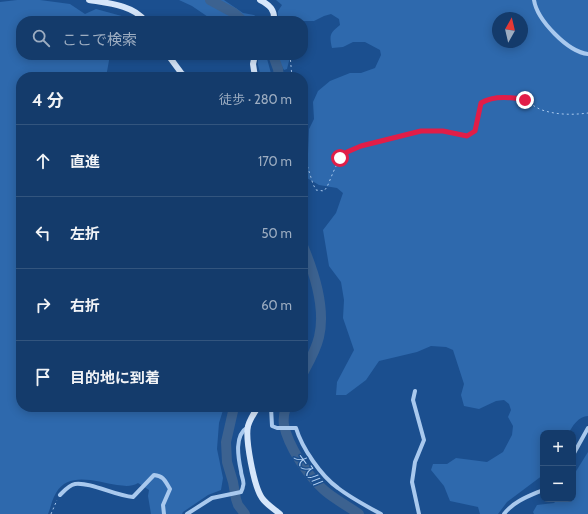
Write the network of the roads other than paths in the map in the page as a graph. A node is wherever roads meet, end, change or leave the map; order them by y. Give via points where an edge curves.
1 (89, 0) edge
2 (260, 0) edge
3 (534, 0) edge
4 (138, 16) edge
5 (274, 16) edge
6 (588, 54) edge
7 (172, 60) edge
8 (253, 60) edge
9 (181, 72) edge
10 (254, 72) edge
11 (415, 391) dead end
12 (254, 412) edge
13 (271, 412) edge
14 (248, 426) junction
15 (588, 428) edge
16 (576, 450) edge
17 (540, 491) edge
18 (60, 495) road end
19 (164, 514) edge
20 (187, 514) edge
21 (280, 514) edge
22 (381, 514) edge
23 (419, 514) edge
24 (504, 514) edge

1 - 4 main road via 120,6
2 - 5 main road via 272,8
3 - 6 street via 538,13 553,32 576,51
7 - 9 main road
8 - 10 main road
11 - 23 street via 413,400 424,440 415,462 412,482
12 - 14 main road
13 - 22 street via 272,426 296,428 303,446 331,483
14 - 20 street via 239,439 238,451 244,485 241,492 212,498
14 - 21 main road via 257,489 262,498
15 - 16 street
17 - 24 street via 522,499
18 - 19 street via 74,484 81,484 132,497 154,475 161,476 170,489 163,505

